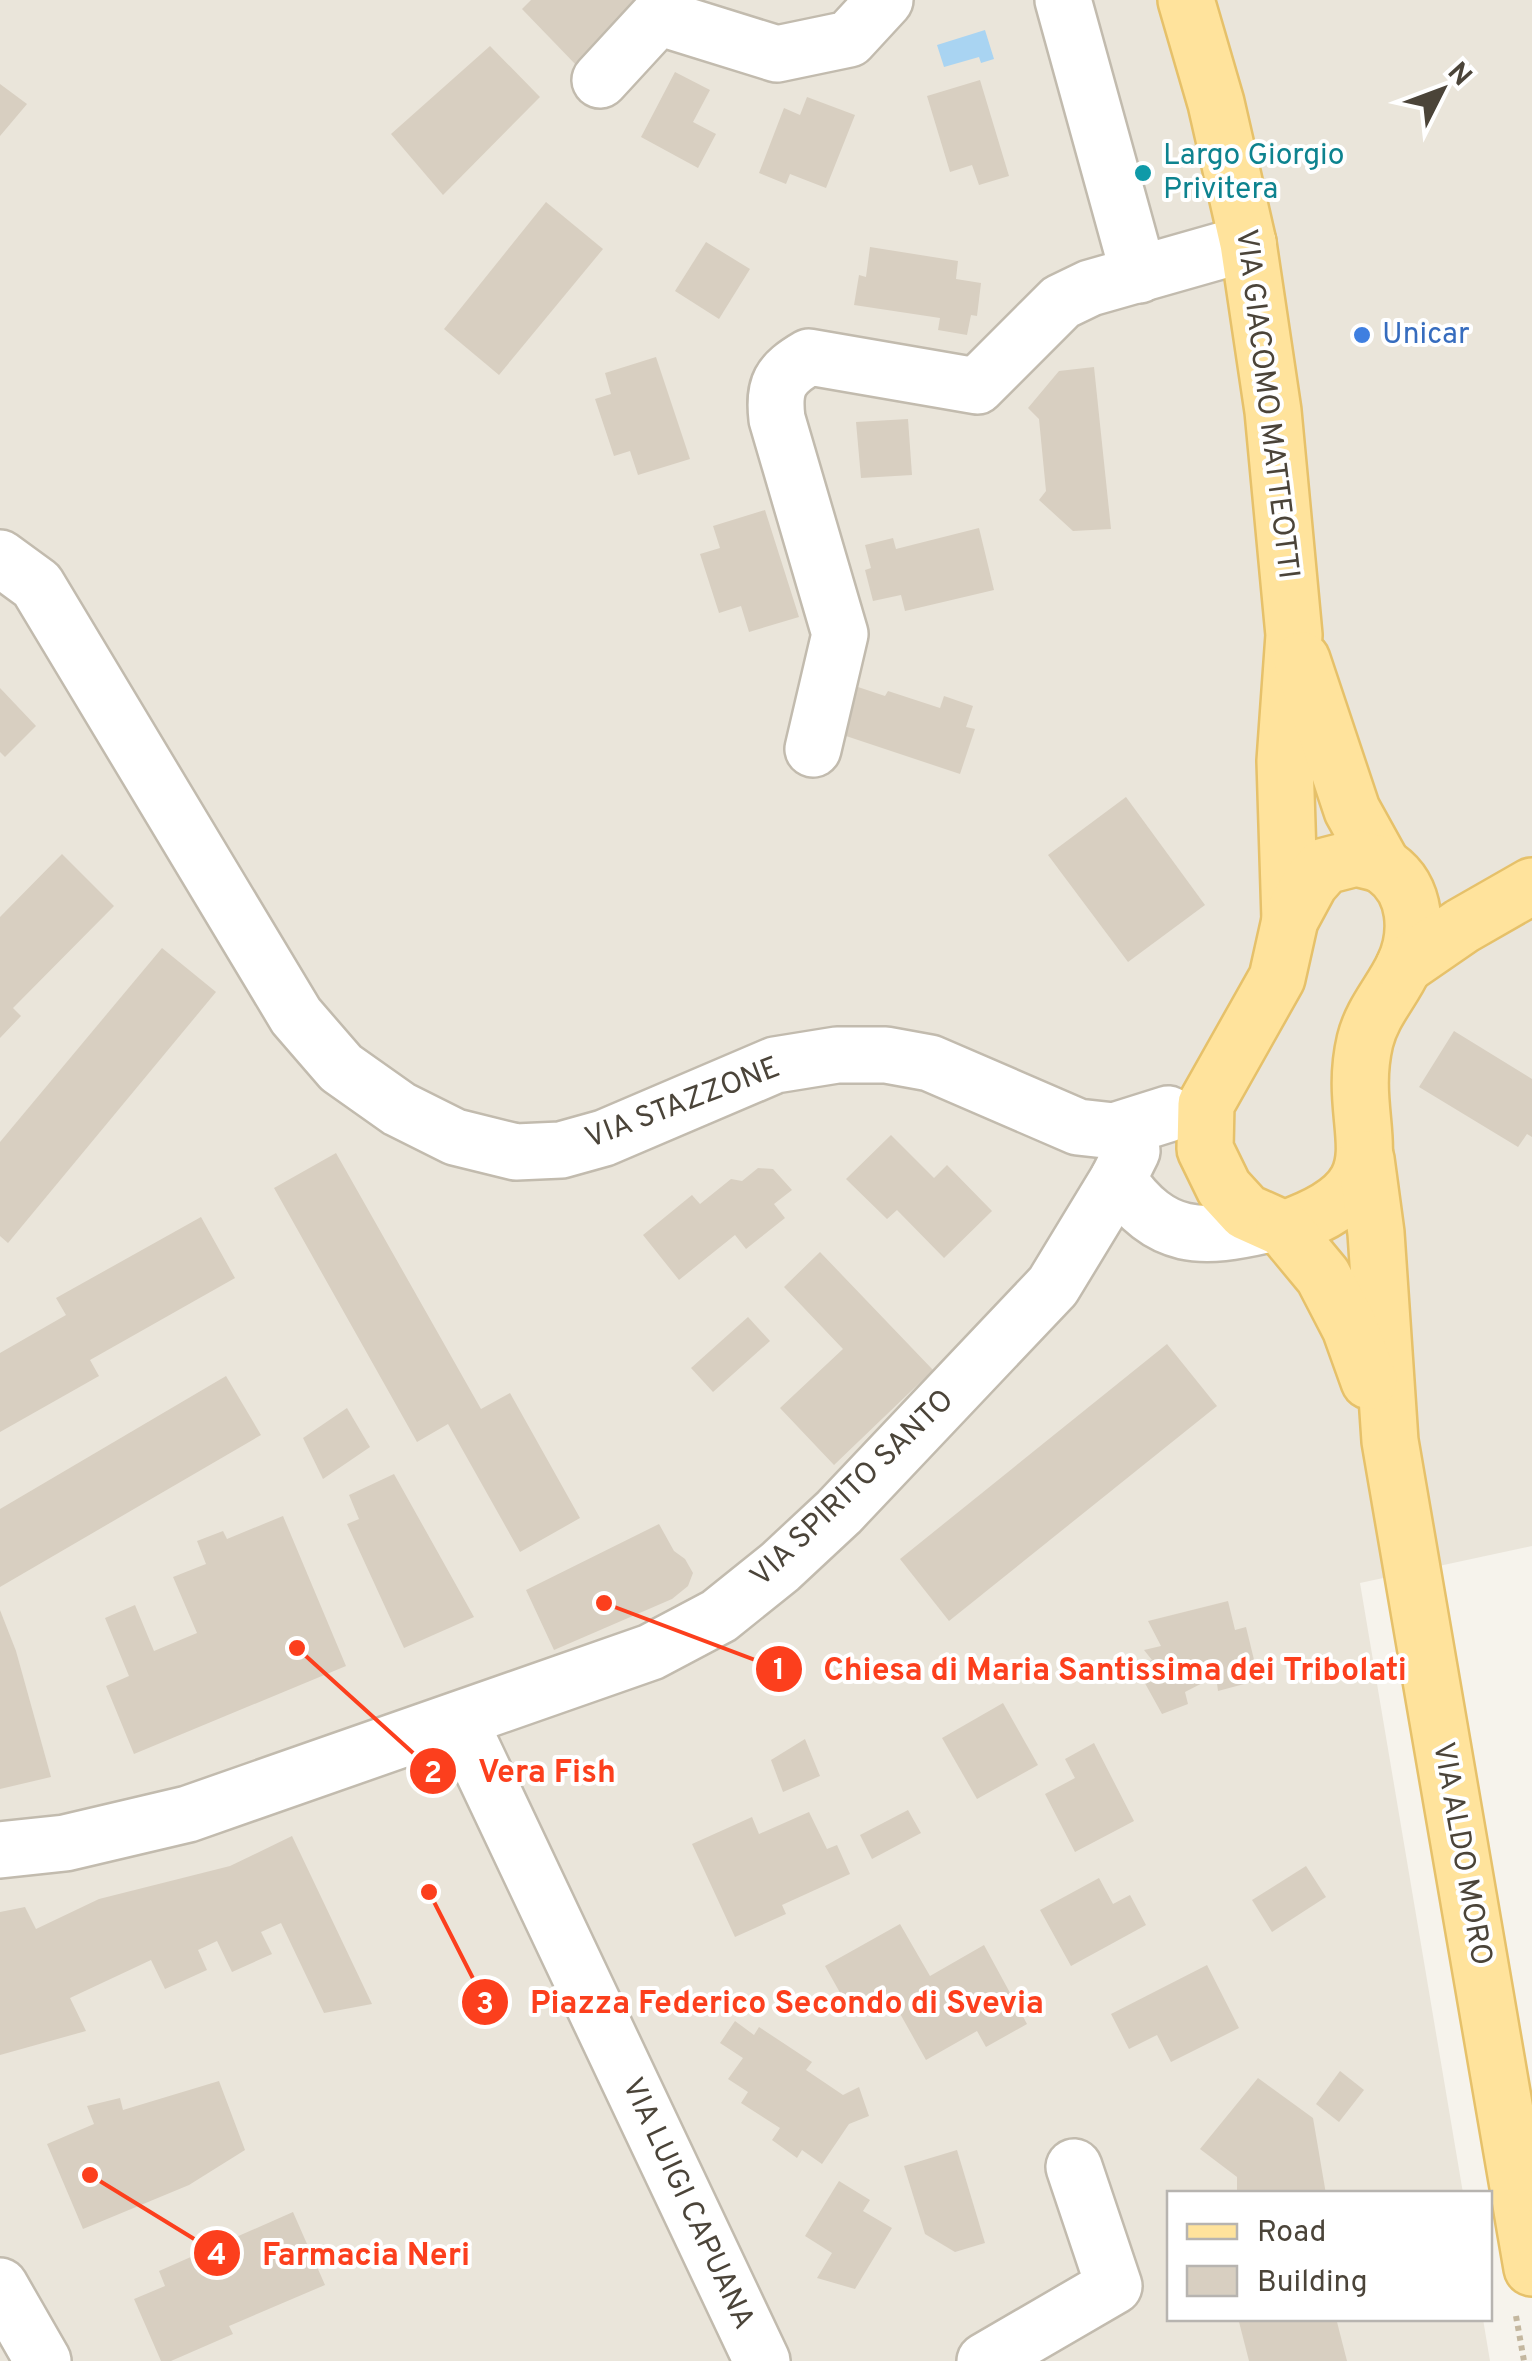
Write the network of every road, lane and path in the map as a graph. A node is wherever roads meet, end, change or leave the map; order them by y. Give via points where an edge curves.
1 (885, 0) edge
2 (1063, 0) edge
3 (1186, 0) edge
4 (600, 80) dead end
5 (1248, 242) junction
6 (1138, 275) junction
7 (0, 558) edge
8 (1294, 635) junction
9 (813, 749) dead end
10 (1392, 874) junction
11 (1527, 888) edge
12 (1290, 920) junction
13 (1404, 966) junction
14 (1224, 1070) junction
15 (1168, 1114) junction
16 (1366, 1159) junction
17 (1118, 1179) junction
18 (1162, 1224) junction
19 (1277, 1226) junction
20 (1052, 1286) junction
21 (1390, 1441) junction
22 (459, 1720) junction
23 (0, 1850) edge
24 (1074, 2167) dead end
25 (1532, 2268) edge
26 (0, 2286) edge
27 (43, 2361) edge
28 (762, 2361) edge
29 (985, 2361) edge

1 - 4 street via 848,39 777,54 658,17
2 - 6 street
3 - 5 main road, VIA GIACOMO MATTEOTTI
5 - 6 street
5 - 8 main road, VIA GIACOMO MATTEOTTI
6 - 9 street via 1061,302 978,386 809,356 788,370 774,395 776,419 840,634
7 - 15 street, VIA STAZZONE via 37,585 296,1016 341,1068 398,1109 455,1137 516,1152 561,1150 775,1065 837,1054 930,1063 1078,1127 1114,1130
8 - 10 main road via 1352,810
8 - 12 main road via 1285,761
10 - 11 main road via 1433,895 1458,898
10 - 12 main road via 1356,858 1325,866
10 - 13 main road via 1411,903 1414,935
11 - 13 main road
12 - 14 main road via 1277,978
13 - 16 main road via 1369,1023 1361,1057
14 - 15 street
14 - 19 main road via 1206,1104 1205,1149 1224,1188 1246,1212
15 - 17 street via 1131,1152
16 - 19 main road via 1352,1190 1332,1210
16 - 21 main road
17 - 18 street via 1138,1208
17 - 20 street
18 - 19 street via 1226,1234
18 - 20 street via 1123,1237
19 - 21 main road via 1323,1276 1350,1328
20 - 22 street, VIA SPIRITO SANTO via 839,1512 719,1616 651,1652
21 - 25 main road, VIA ALDO MORO
22 - 23 street, VIA SPIRITO SANTO via 188,1814 65,1844
22 - 28 street, VIA LUIGI CAPUANA
24 - 29 street via 1114,2286
26 - 27 street

